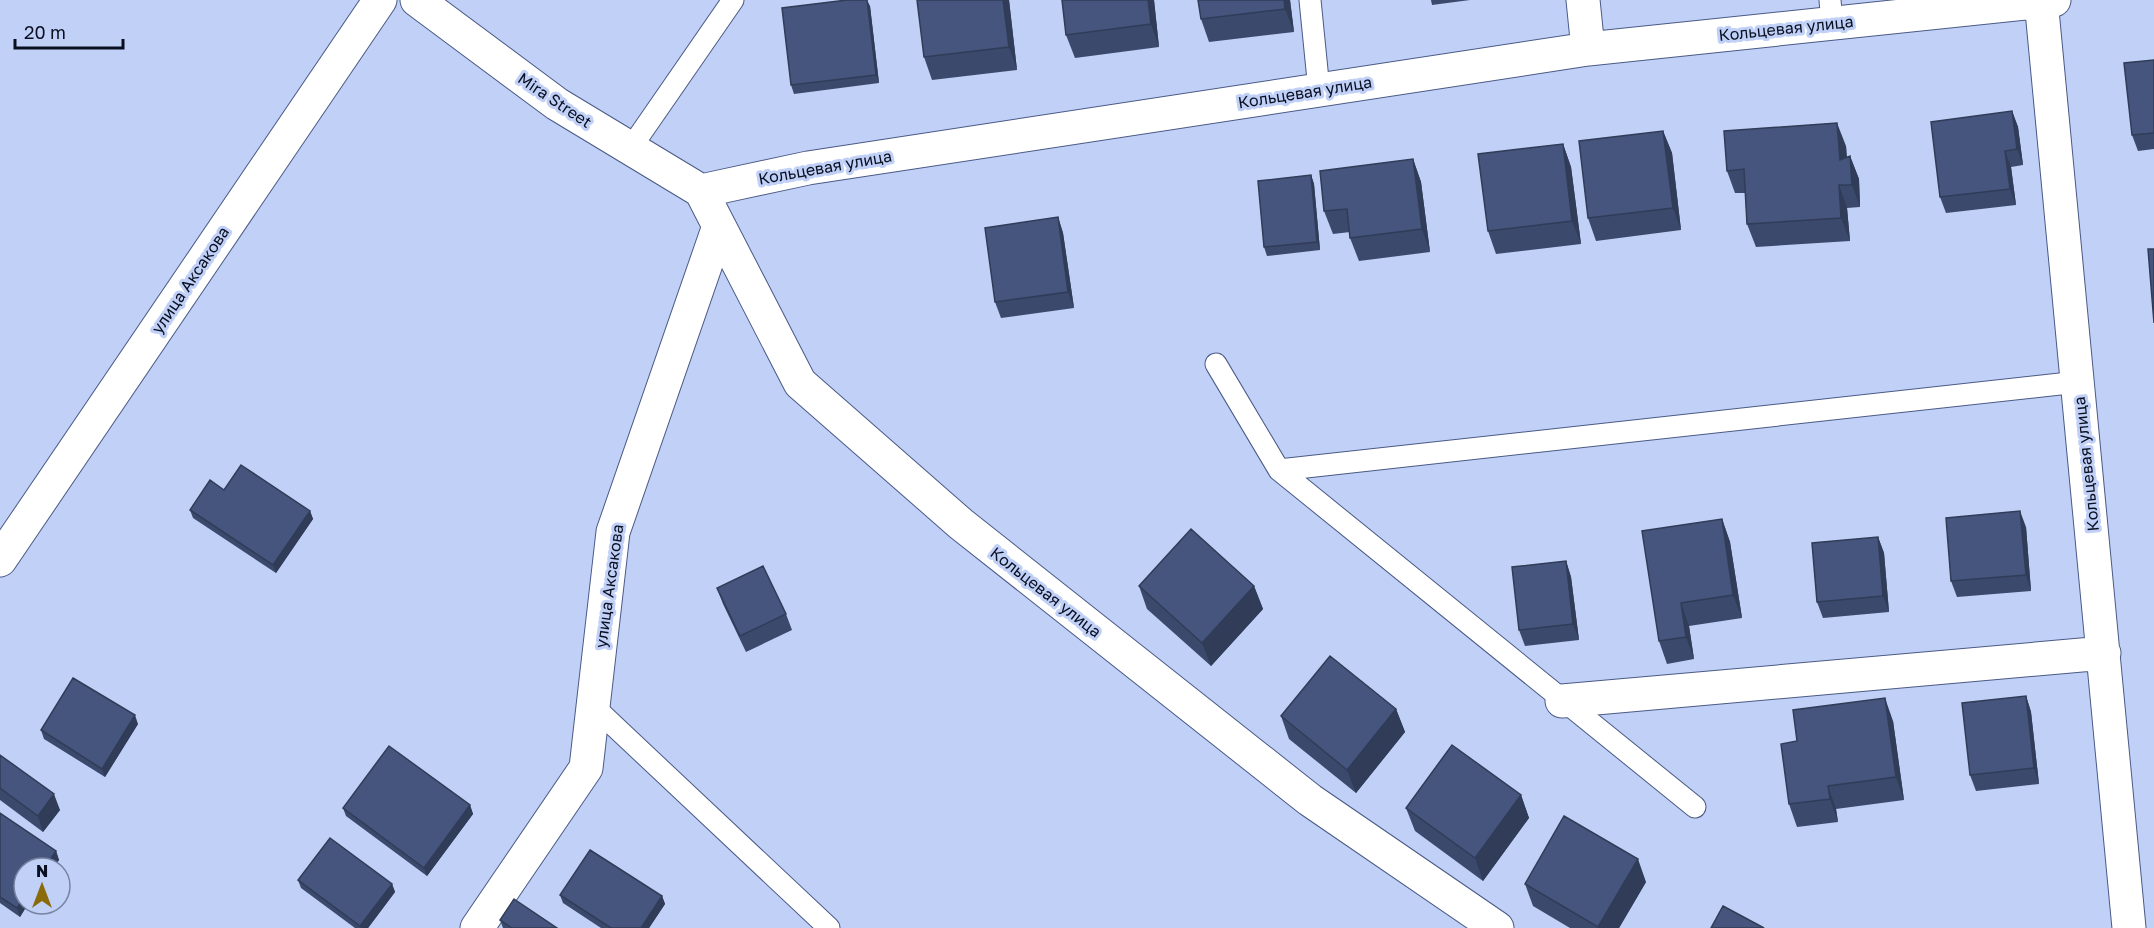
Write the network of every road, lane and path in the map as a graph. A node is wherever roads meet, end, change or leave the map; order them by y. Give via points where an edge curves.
1 (380, 0) edge
2 (417, 0) edge
3 (733, 0) edge
4 (1310, 0) edge
5 (1583, 0) edge
6 (2046, 0) edge
7 (1831, 12) edge
8 (1588, 49) junction
9 (1319, 90) junction
10 (630, 149) junction
11 (700, 191) junction
12 (719, 226) junction
13 (1216, 364) dead end
14 (2078, 382) junction
15 (1279, 470) junction
16 (0, 561) edge
17 (2104, 653) junction
18 (1562, 700) junction
19 (593, 706) junction
20 (1695, 807) dead end
21 (477, 928) edge
22 (829, 928) edge
23 (1497, 928) edge
24 (2129, 928) edge

1 - 16 street, улица Аксакова
2 - 10 street, Mira Street via 557,104
3 - 10 lane
4 - 9 lane
5 - 8 street
6 - 7 street, Кольцевая улица
6 - 14 street, Кольцевая улица
7 - 8 street, Кольцевая улица
8 - 9 street, Кольцевая улица
9 - 11 street, Кольцевая улица via 808,168
10 - 11 street, Mira Street
11 - 12 street, Кольцевая улица
12 - 19 street, улица Аксакова via 613,532
12 - 23 street, Кольцевая улица via 800,383 961,524 1301,793
13 - 15 lane
14 - 15 lane
14 - 17 street, Кольцевая улица
15 - 18 lane
17 - 18 street
17 - 24 street, Кольцевая улица
18 - 20 lane
19 - 21 street, улица Аксакова via 586,768
19 - 22 lane

